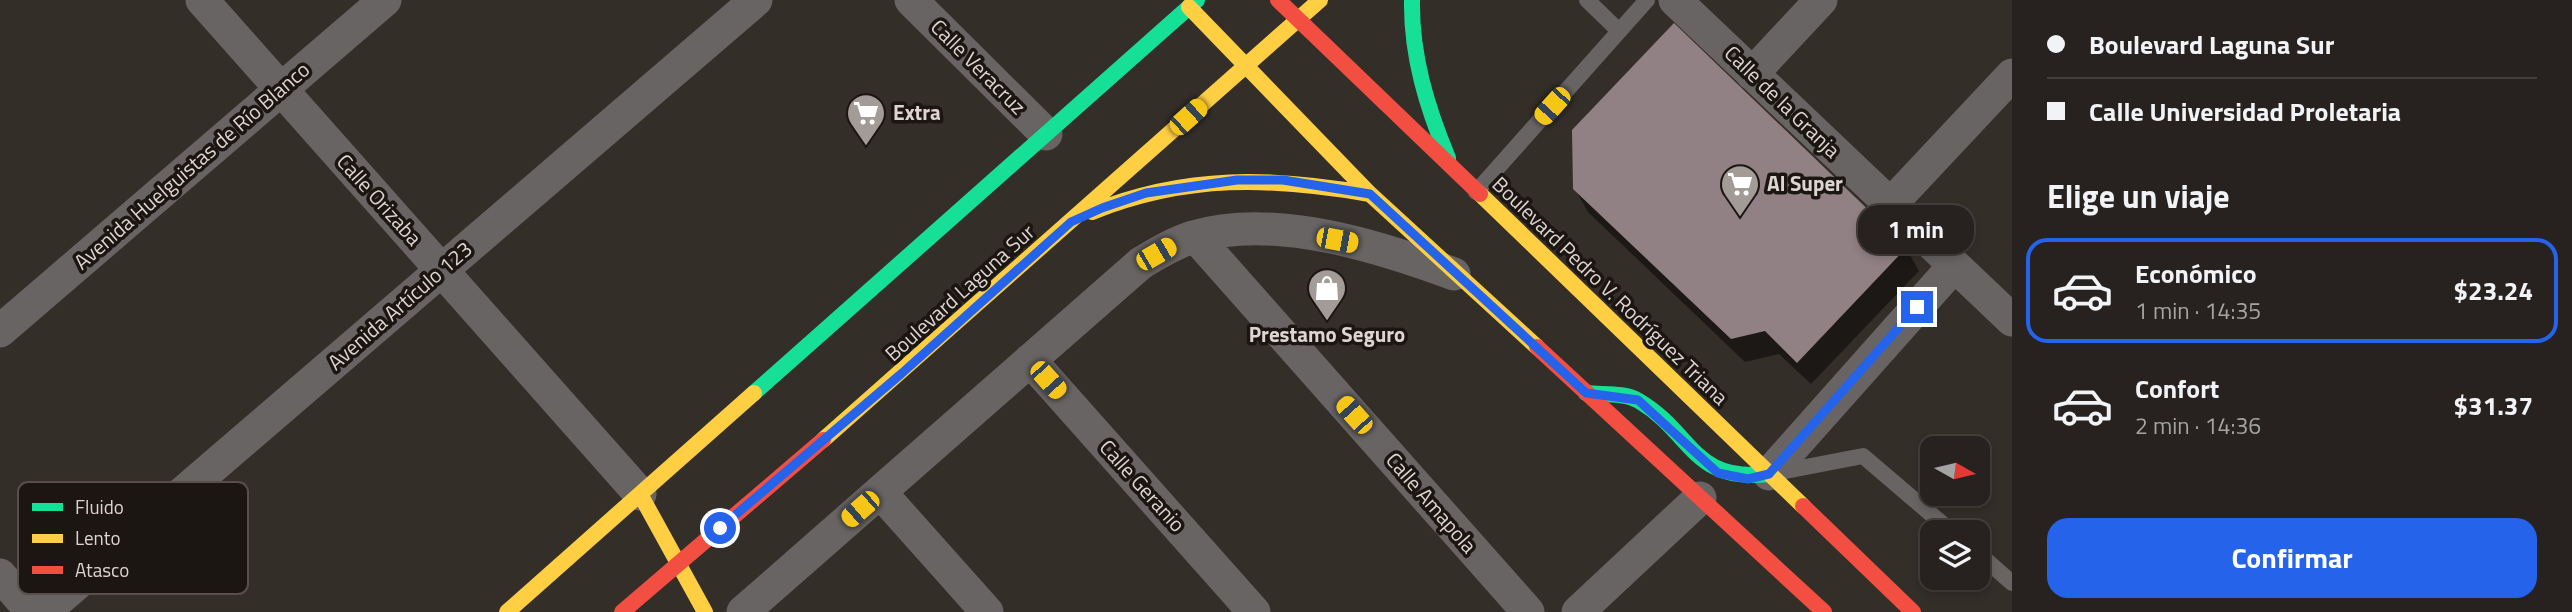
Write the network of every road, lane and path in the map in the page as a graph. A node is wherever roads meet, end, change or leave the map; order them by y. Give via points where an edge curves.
1 (202, 0) edge
2 (385, 0) edge
3 (756, 0) edge
4 (911, 0) edge
5 (1278, 0) edge
6 (1320, 0) edge
7 (1412, 0) edge
8 (1587, 0) edge
9 (1647, 0) edge
10 (1675, 0) edge
11 (1821, 0) edge
12 (1193, 3) edge
13 (1297, 20) junction
14 (1619, 31) junction
15 (1247, 65) junction
16 (1752, 74) junction
17 (2012, 75) edge
18 (281, 89) junction
19 (1046, 134) junction
20 (1453, 170) junction
21 (1476, 192) junction
22 (1370, 194) junction
23 (1890, 205) junction
24 (1071, 222) junction
25 (1196, 237) junction
26 (1954, 266) junction
27 (442, 270) junction
28 (1460, 276) junction
29 (2012, 320) edge
30 (0, 331) edge
31 (1030, 360) junction
32 (1586, 393) junction
33 (1769, 474) junction
34 (195, 482) edge
35 (880, 492) junction
36 (640, 494) junction
37 (1700, 498) junction
38 (1938, 520) edge
39 (680, 563) junction
40 (1990, 564) edge
41 (0, 575) edge
42 (2012, 583) edge
43 (65, 594) edge
44 (1510, 606) edge
45 (33, 612) edge
46 (44, 612) edge
47 (507, 612) edge
48 (622, 612) edge
49 (705, 612) edge
50 (743, 612) edge
51 (987, 612) edge
52 (1254, 612) edge
53 (1578, 612) edge
54 (1824, 612) edge
55 (1913, 612) edge

1 - 18 street, Calle Orizaba
2 - 18 street, Avenida Huelguistas de Río Blanco
3 - 27 street, Avenida Artículo 123
4 - 19 street, Calle Veracruz
5 - 13 main road, Boulevard Pedro V. Rodríguez Triana
6 - 13 main road, Boulevard Laguna Sur
7 - 20 main road via 1415,53 1430,117
8 - 14 lane
9 - 14 lane
10 - 16 street, Calle de la Granja
11 - 16 street
12 - 15 main road
12 - 19 main road
13 - 15 main road, Boulevard Laguna Sur
13 - 20 main road, Boulevard Pedro V. Rodríguez Triana
14 - 21 lane
15 - 22 main road
15 - 24 main road, Boulevard Laguna Sur
16 - 23 street, Calle de la Granja
17 - 23 street
18 - 27 street, Calle Orizaba
18 - 30 street, Avenida Huelguistas de Río Blanco
19 - 36 main road
20 - 21 main road, Boulevard Pedro V. Rodríguez Triana
21 - 33 main road, Boulevard Pedro V. Rodríguez Triana
22 - 24 main road via 1294,181 1237,180 1146,193
22 - 28 main road
23 - 26 street, Calle de la Granja
24 - 39 main road, Boulevard Laguna Sur
25 - 28 street via 1236,230 1281,231 1402,255
25 - 31 street via 1141,263
25 - 44 street, Calle Amapola
26 - 29 street, Calle de la Granja
26 - 33 street
27 - 34 street, Avenida Artículo 123
27 - 36 street, Calle Orizaba
28 - 32 main road
31 - 35 street
31 - 52 street, Calle Geranio
32 - 33 main road via 1638,400 1718,473 1748,479
32 - 37 main road
33 - 38 lane via 1863,456
33 - 55 main road, Boulevard Pedro V. Rodríguez Triana
35 - 50 street
35 - 51 street
36 - 39 main road
36 - 47 main road
37 - 53 street
37 - 54 main road
39 - 48 main road, Boulevard Laguna Sur
39 - 49 main road
40 - 42 lane
41 - 45 street
43 - 46 street, Avenida Artículo 123

